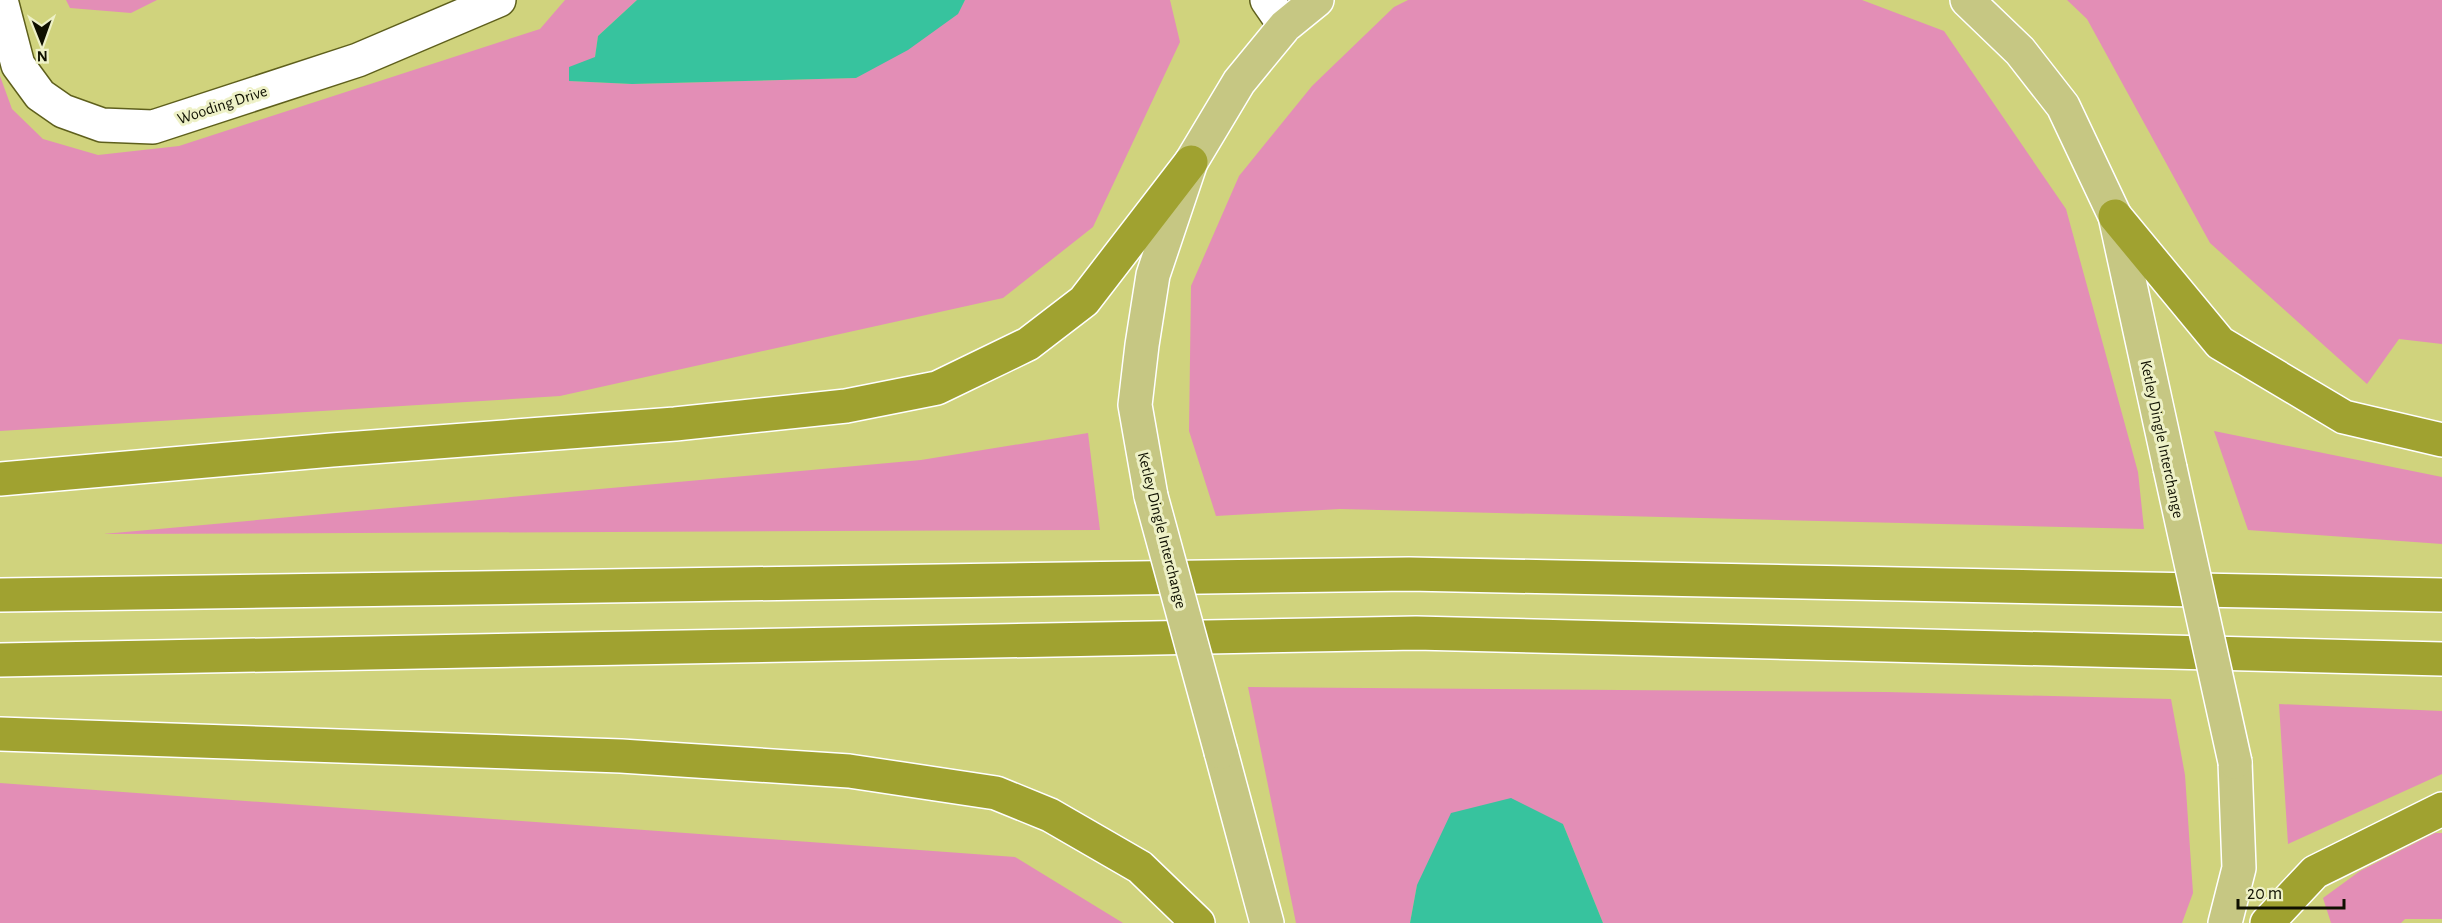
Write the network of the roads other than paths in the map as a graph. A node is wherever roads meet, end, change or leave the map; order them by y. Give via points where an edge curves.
1 (1, 0) edge
2 (499, 0) edge
3 (1317, 0) edge
4 (1967, 0) edge
5 (1276, 13) edge
6 (1191, 162) junction
7 (2115, 216) junction
8 (2442, 440) edge
9 (0, 479) edge
10 (0, 595) edge
11 (2442, 596) edge
12 (2442, 659) edge
13 (0, 660) edge
14 (0, 734) edge
15 (2442, 809) edge
16 (1198, 923) edge
17 (1267, 923) edge
18 (2225, 923) edge
19 (2267, 923) edge

1 - 2 street, Wooding Drive via 18,65 40,95 63,111 102,124 153,127 358,60
3 - 5 main road, Ketley Dingle Interchange
4 - 7 main road, Ketley Dingle Interchange via 2020,51 2063,106
5 - 6 main road, Ketley Dingle Interchange
6 - 9 highway via 1084,301 1028,344 937,388 846,406 675,424
6 - 17 main road, Ketley Dingle Interchange, bridge via 1153,275 1135,405 1151,496
7 - 8 highway via 2220,343 2344,417
7 - 18 main road, Ketley Dingle Interchange, bridge via 2235,762 2239,868
10 - 11 highway via 1409,574
12 - 13 highway via 1416,633
14 - 16 highway via 621,756 849,771 996,793 1050,815 1140,867
15 - 19 highway via 2315,872

